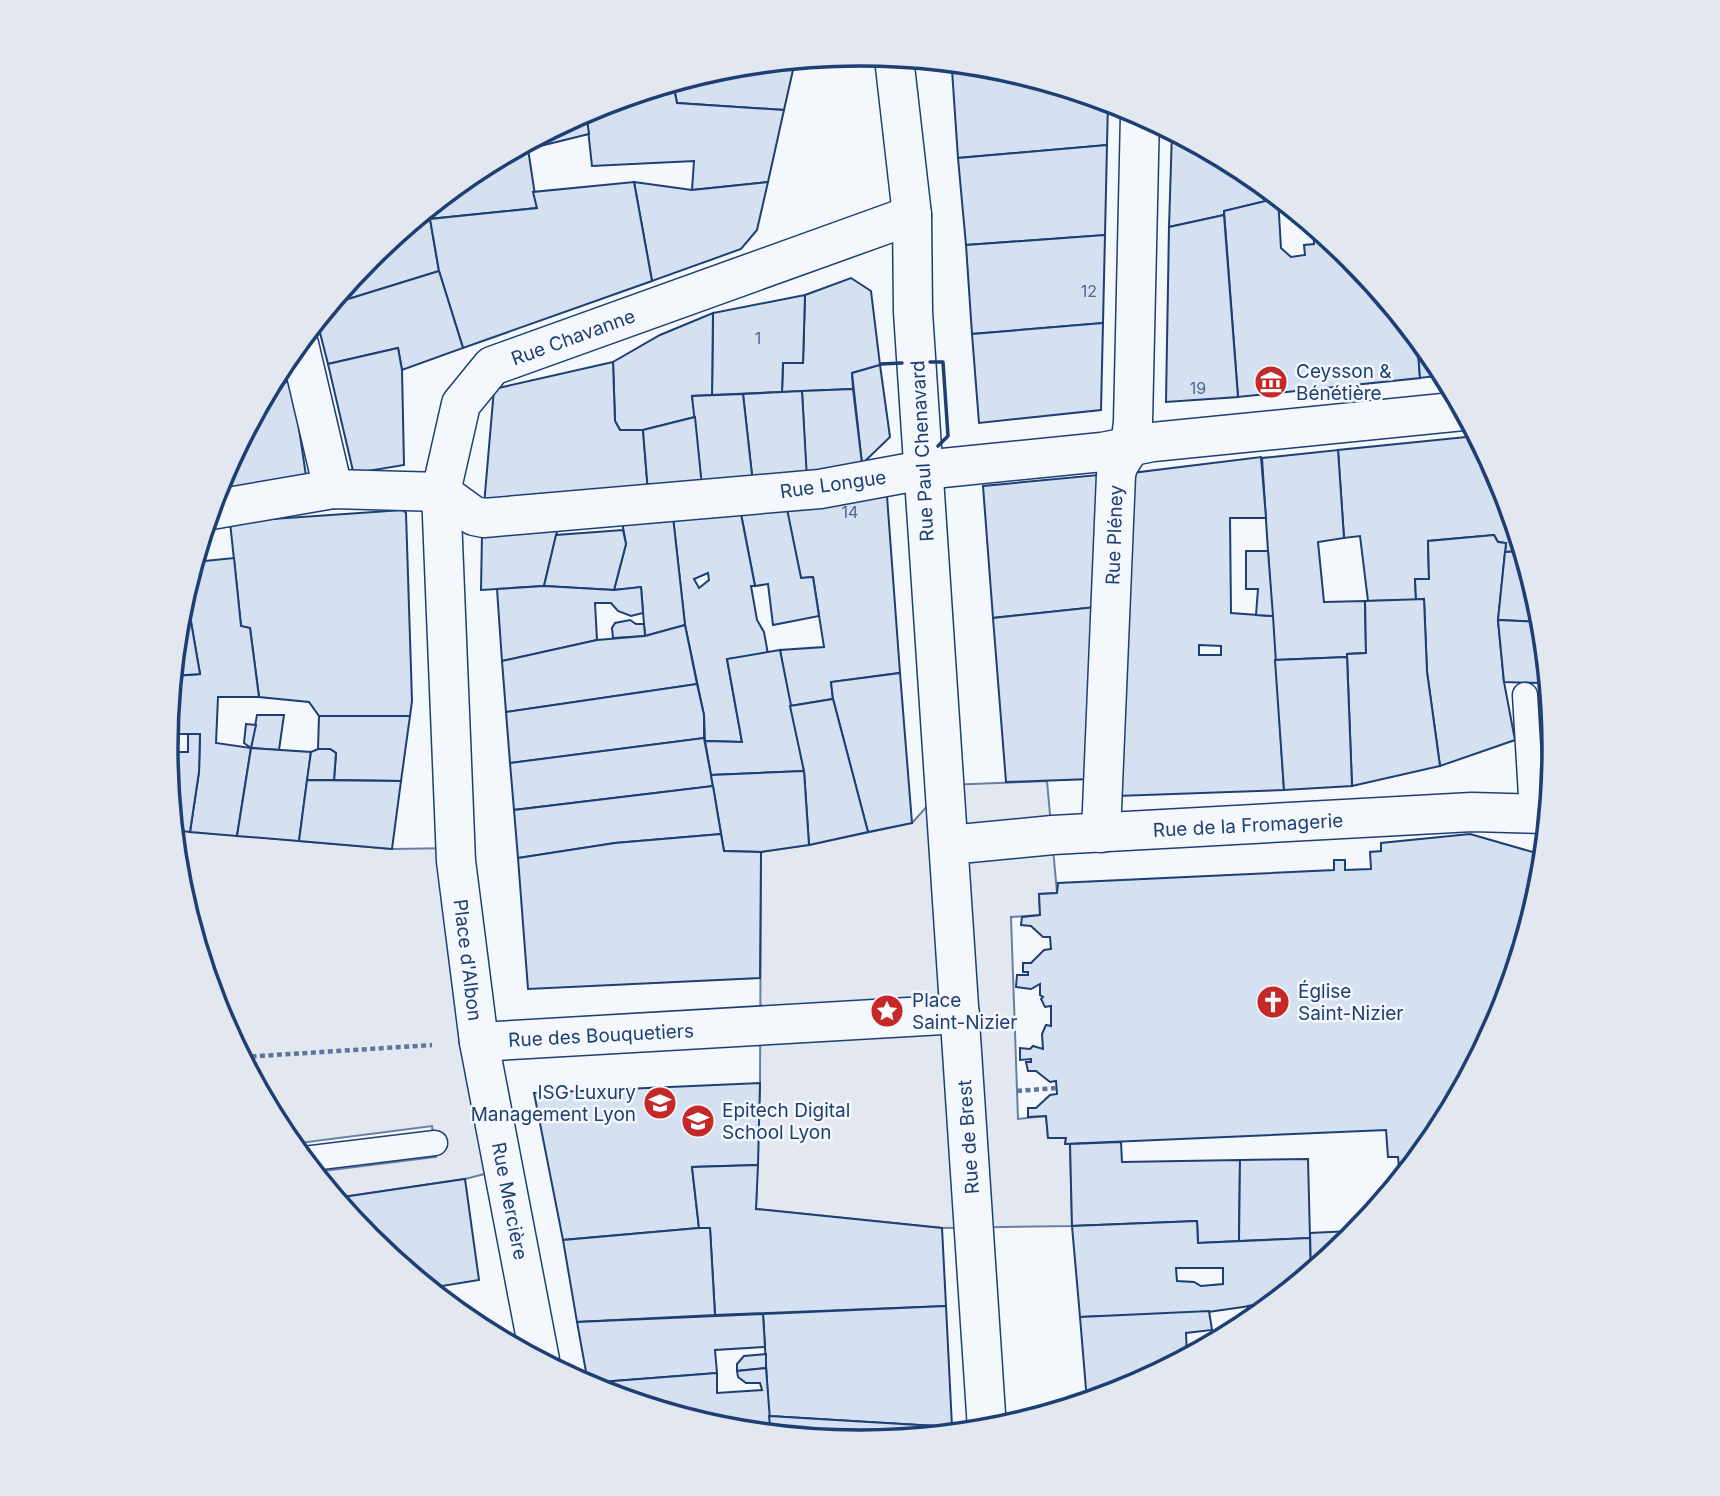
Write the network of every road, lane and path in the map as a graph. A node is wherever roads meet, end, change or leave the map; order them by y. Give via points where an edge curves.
1 (895, 68) edge
2 (1140, 127) edge
3 (912, 215) junction
4 (302, 357) edge
5 (1453, 412) edge
6 (1130, 447) junction
7 (923, 470) junction
8 (333, 489) junction
9 (441, 492) junction
10 (222, 508) edge
11 (1525, 695) dead end
12 (1539, 805) edge
13 (1538, 814) edge
14 (1101, 833) junction
15 (949, 845) junction
16 (457, 878) joint
17 (960, 1014) junction
18 (479, 1042) junction
19 (253, 1056) edge
20 (1056, 1088) dead end
21 (1017, 1091) dead end
22 (435, 1143) dead end
23 (315, 1158) edge
24 (538, 1348) edge
25 (986, 1417) edge

1 - 3 street, Rue Paul Chenavard
2 - 6 street, Rue Pléney
3 - 7 street, Rue Paul Chenavard
3 - 9 street, Rue Chavanne via 492,366 461,404
4 - 8 street
5 - 6 street, Rue Longue
6 - 7 street, Rue Longue
6 - 14 street, Rue Pléney via 1116,475
7 - 9 street, Rue Longue via 820,489 484,518
7 - 15 street, Rue Paul Chenavard
8 - 9 street
8 - 10 street
9 - 16 street, Rue Chavanne
11 - 12 lane
13 - 14 street, Rue de la Fromagerie via 1472,812
14 - 15 street, Rue de la Fromagerie
15 - 17 street, Rue de Brest
16 - 18 street, Place d'Albon
17 - 18 street, Rue des Bouquetiers
17 - 25 street, Rue de Brest
18 - 19 path
18 - 24 street, Rue Mercière
20 - 21 path
22 - 23 lane

